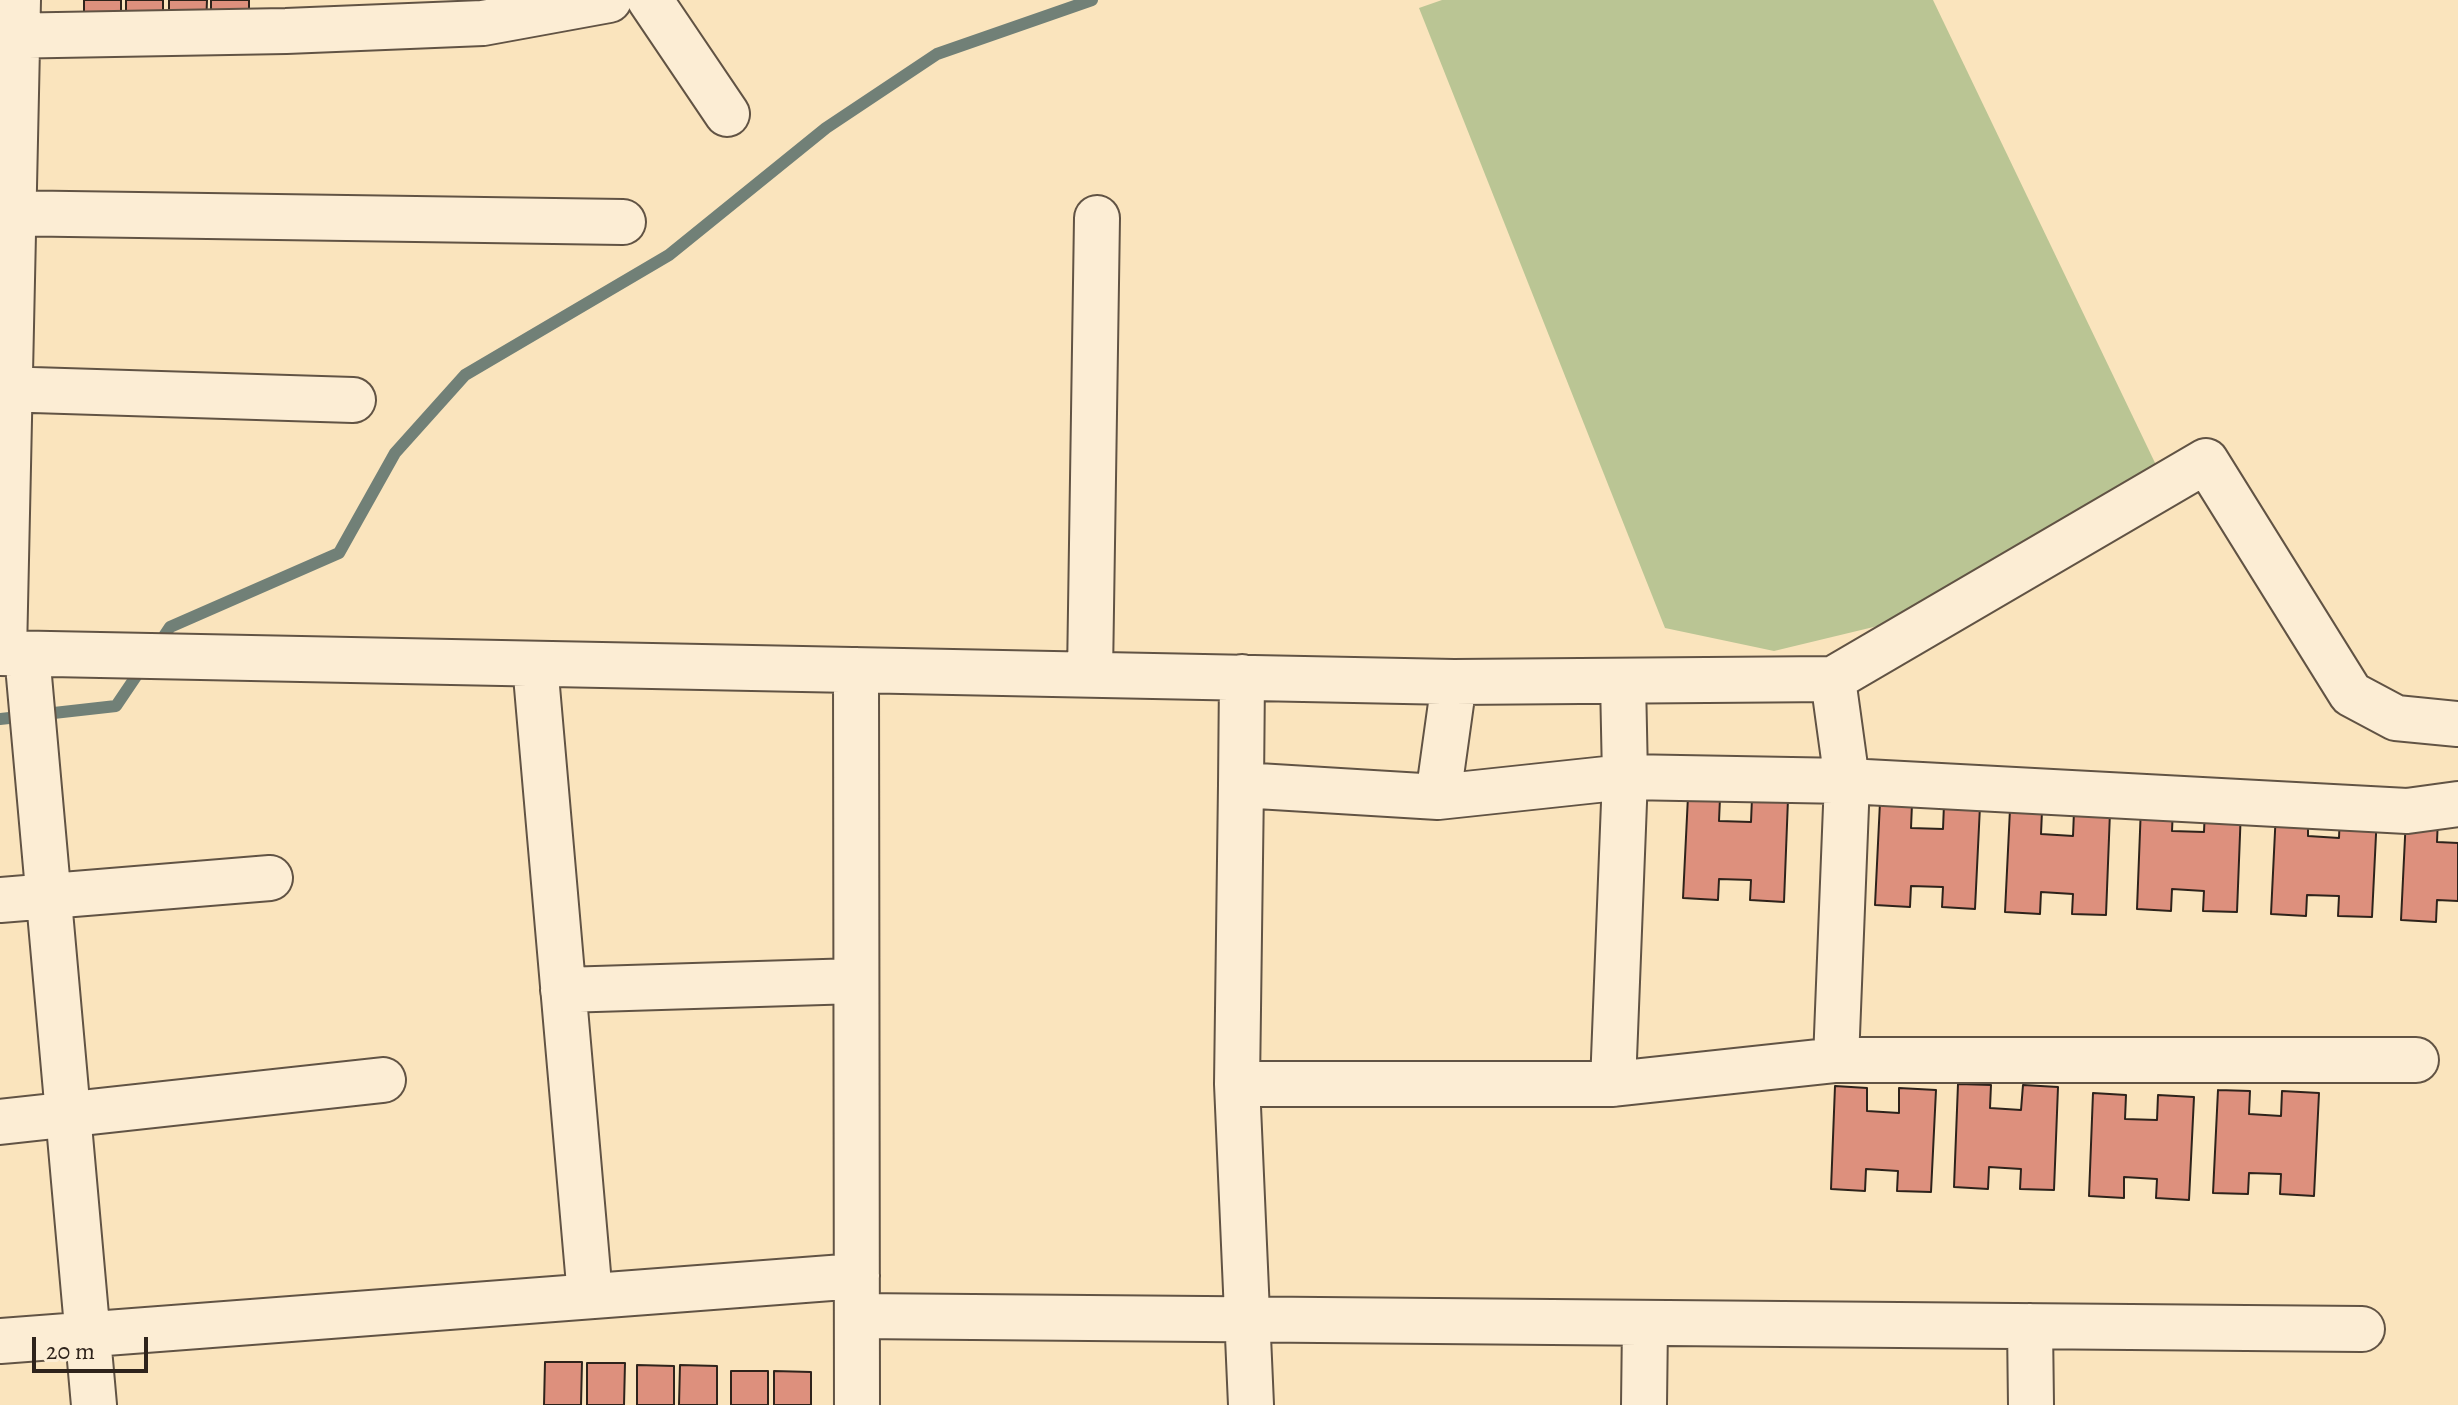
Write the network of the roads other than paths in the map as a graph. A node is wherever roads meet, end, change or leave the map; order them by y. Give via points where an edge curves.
1 (609, 0) edge
2 (650, 0) edge
3 (12, 24) edge
4 (727, 114) dead end
5 (7, 213) edge
6 (1097, 218) dead end
7 (623, 222) dead end
8 (5, 389) edge
9 (353, 400) dead end
10 (16, 664) edge
11 (535, 664) junction
12 (856, 670) junction
13 (1090, 674) junction
14 (1242, 677) junction
15 (1833, 679) junction
16 (1623, 681) junction
17 (1454, 682) junction
18 (2458, 724) edge
19 (1625, 777) junction
20 (1847, 781) junction
21 (1241, 785) junction
22 (1438, 797) junction
23 (2458, 804) edge
24 (270, 878) dead end
25 (49, 896) junction
26 (0, 900) edge
27 (856, 981) junction
28 (563, 990) junction
29 (1836, 1060) junction
30 (2416, 1060) dead end
31 (383, 1080) dead end
32 (1237, 1084) junction
33 (1613, 1084) junction
34 (68, 1116) junction
35 (0, 1122) edge
36 (590, 1296) junction
37 (857, 1296) junction
38 (1250, 1319) junction
39 (1645, 1323) junction
40 (2030, 1326) junction
41 (2362, 1329) dead end
42 (87, 1333) junction
43 (0, 1341) edge
44 (94, 1405) edge
45 (857, 1405) edge
46 (1251, 1405) edge
47 (1644, 1405) edge
48 (2031, 1405) edge

1 - 3 street via 483,23 286,31
2 - 4 street
3 - 5 street
5 - 7 street
5 - 8 street
6 - 13 street
8 - 9 street
8 - 10 street
10 - 11 street via 127,656
10 - 25 street via 36,753
11 - 12 street
11 - 28 street
12 - 13 street
12 - 27 street
13 - 14 street
14 - 17 street
14 - 21 street
15 - 16 street
15 - 18 street via 2206,461 2351,694 2396,718
15 - 20 street
16 - 17 street
16 - 19 street
17 - 22 street
19 - 20 street
19 - 22 street
19 - 33 street
20 - 23 street via 2407,811
20 - 29 street
21 - 22 street
21 - 32 street
24 - 25 street
25 - 26 street
25 - 34 street
27 - 28 street
27 - 37 street
28 - 36 street
29 - 30 street
29 - 33 street
31 - 34 street
32 - 33 street
32 - 38 street
34 - 35 street
34 - 42 street
36 - 37 street
36 - 42 street
37 - 38 street
37 - 45 street
38 - 39 street
38 - 46 street
39 - 40 street
39 - 47 street
40 - 41 street
40 - 48 street
42 - 43 street
42 - 44 street

